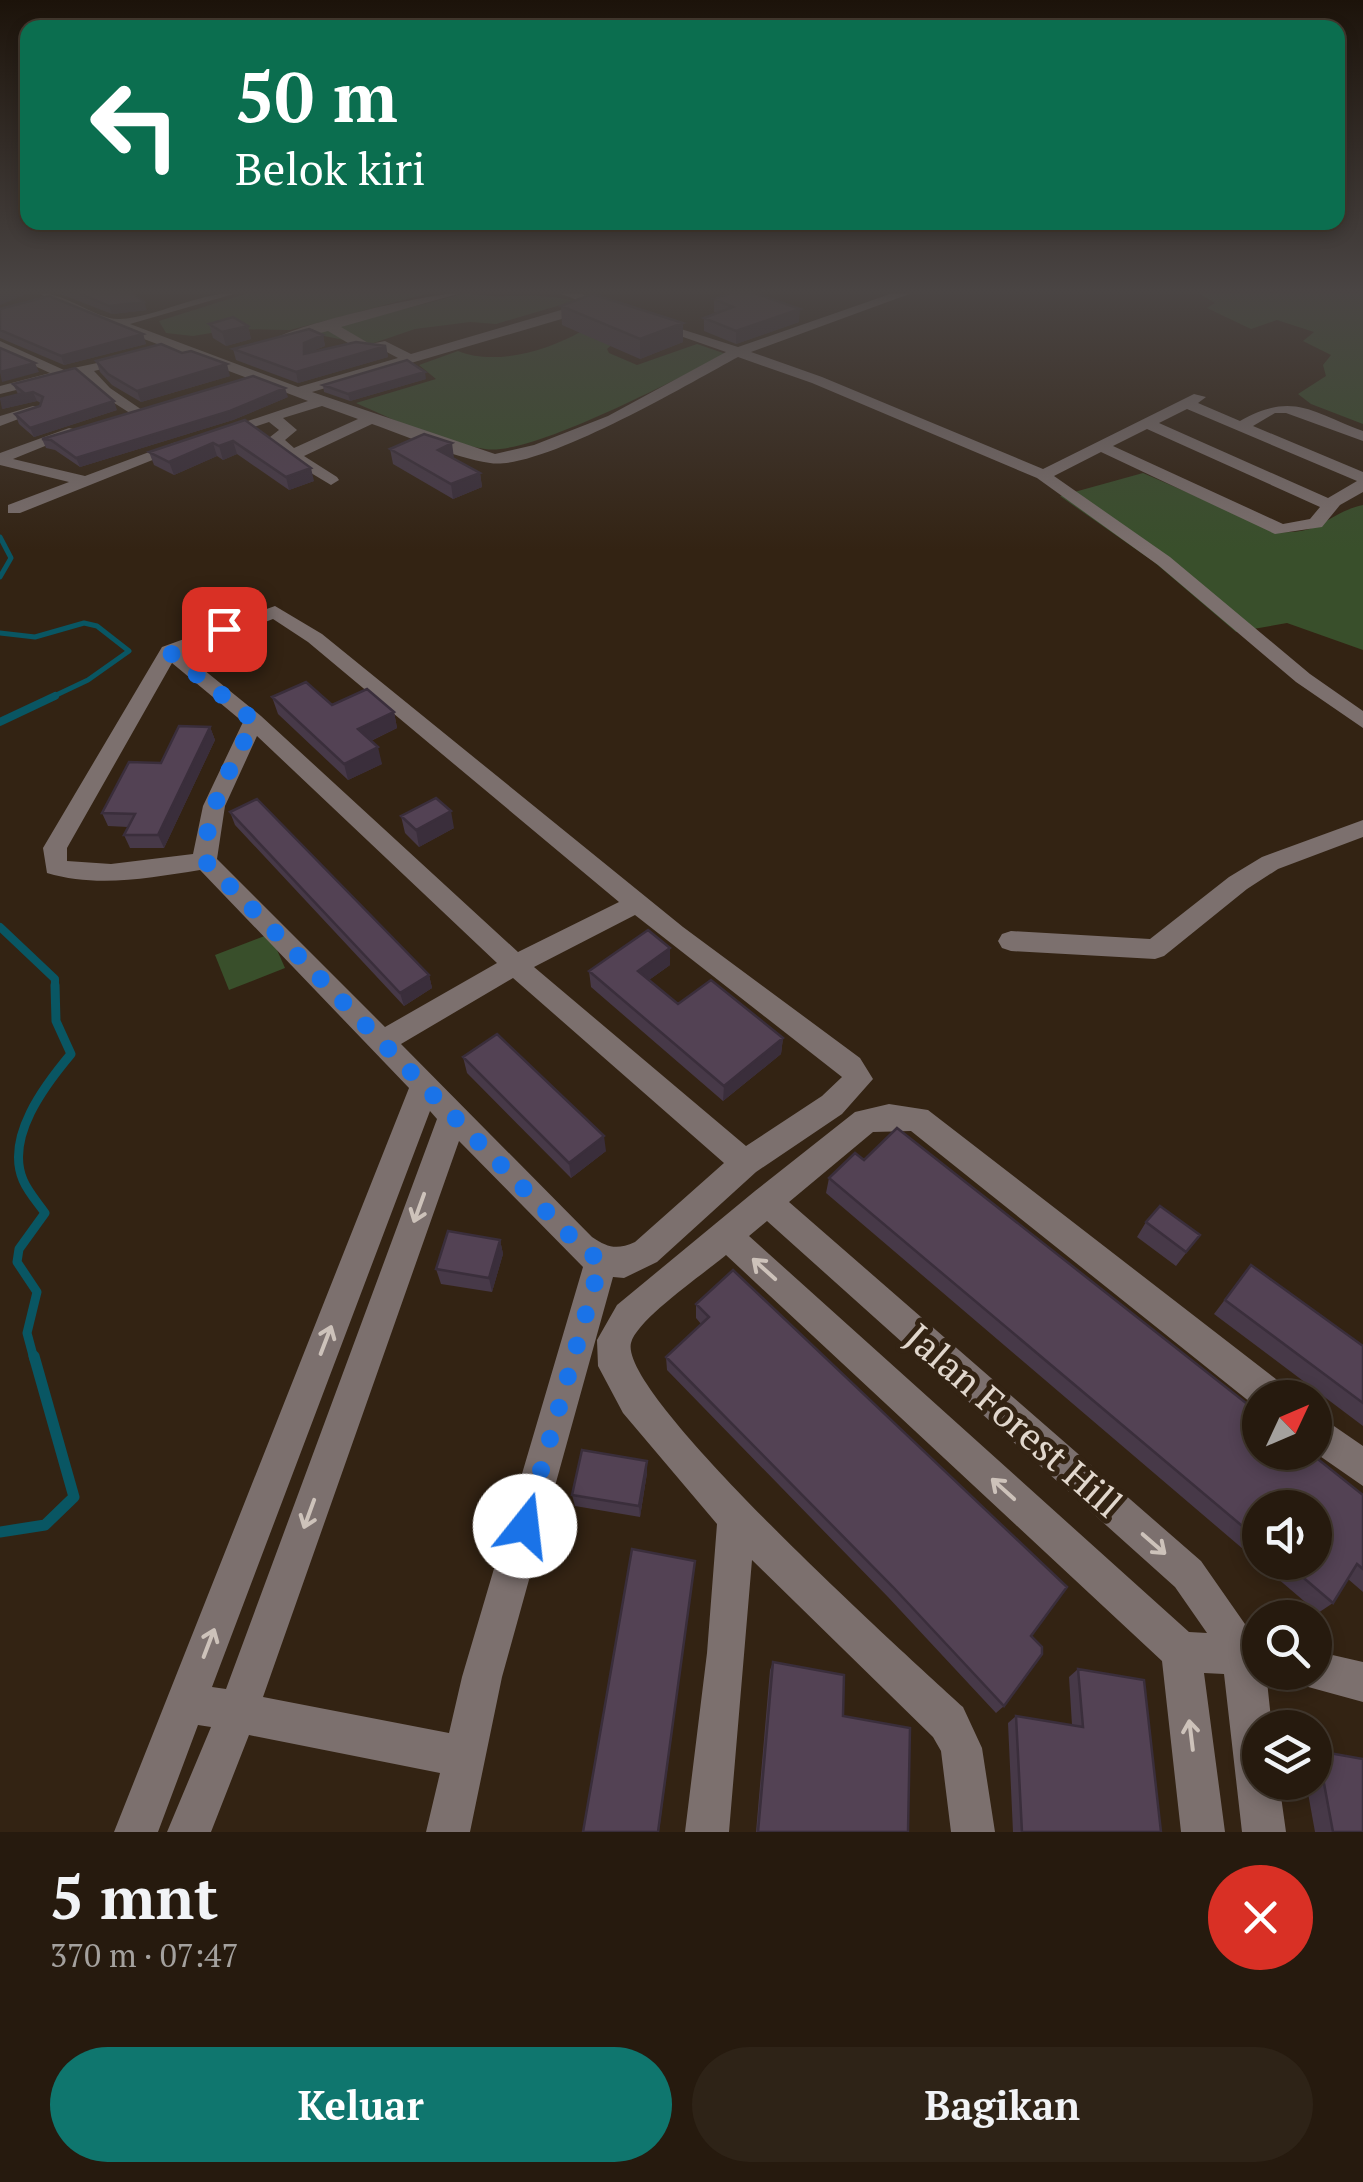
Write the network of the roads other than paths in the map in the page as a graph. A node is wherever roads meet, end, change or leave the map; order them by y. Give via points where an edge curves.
1 (44, 378) edge
2 (93, 378) edge
3 (250, 378) edge
4 (270, 378) edge
5 (342, 378) edge
6 (689, 378) edge
7 (813, 378) edge
8 (227, 386) edge
9 (0, 390) edge
10 (302, 390) junction
11 (324, 400) junction
12 (156, 407) edge
13 (38, 408) edge
14 (138, 412) junction
15 (272, 417) junction
16 (120, 418) edge
17 (371, 419) junction
18 (0, 421) edge
19 (1146, 423) junction
20 (1242, 426) junction
21 (86, 428) edge
22 (1363, 436) edge
23 (1100, 446) junction
24 (292, 455) junction
25 (0, 459) edge
26 (1043, 475) junction
27 (331, 480) dead end
28 (84, 482) junction
29 (1363, 482) edge
30 (1330, 505) junction
31 (14, 509) dead end
32 (168, 651) junction
33 (254, 721) junction
34 (1363, 722) edge
35 (1363, 828) edge
36 (205, 861) junction
37 (638, 903) junction
38 (1012, 941) dead end
39 (516, 965) junction
40 (384, 1041) junction
41 (423, 1088) junction
42 (452, 1116) junction
43 (745, 1163) junction
44 (766, 1201) junction
45 (727, 1236) junction
46 (601, 1261) junction
47 (1250, 1380) edge
48 (1332, 1444) edge
49 (1363, 1468) edge
50 (736, 1518) junction
51 (1242, 1644) edge
52 (1181, 1652) junction
53 (1242, 1655) edge
54 (1332, 1675) edge
55 (1363, 1682) edge
56 (1254, 1690) edge
57 (186, 1702) junction
58 (238, 1711) junction
59 (465, 1757) junction
60 (136, 1832) edge
61 (189, 1832) edge
62 (448, 1832) edge
63 (707, 1832) edge
64 (973, 1832) edge
65 (1202, 1832) edge
66 (1264, 1832) edge

1 - 9 street
2 - 14 street
3 - 8 street
4 - 10 street
5 - 10 street
6 - 17 street via 614,419 514,456 480,457
7 - 26 street
10 - 11 street
11 - 15 street
11 - 17 street
12 - 14 street
13 - 18 street
14 - 16 street
15 - 24 street via 289,430 275,440
15 - 28 street
17 - 24 street
19 - 20 street via 1195,400
19 - 23 street
19 - 30 street
20 - 22 street via 1287,408
20 - 29 street
21 - 25 street
23 - 26 street
23 - 30 street via 1281,530 1316,523
24 - 27 street
25 - 28 street
26 - 34 street via 1164,561
28 - 31 street
29 - 30 street
32 - 33 street
32 - 36 street via 55,848 55,868 130,874
32 - 37 street via 275,612
33 - 36 street via 215,803
33 - 39 street
35 - 38 street via 1270,863 1155,949
36 - 40 street
37 - 39 street
37 - 43 street via 859,1079
39 - 40 street
39 - 43 street
40 - 41 street
41 - 42 street
57 -> 41 street
42 - 46 street
42 -> 58 street
43 - 46 street via 646,1252 624,1263
44 - 45 street
44 - 47 street via 866,1121 918,1119
44 -> 51 street, Jalan Forest Hill via 1188,1574
45 - 50 street via 628,1316 614,1340 615,1366 635,1401
52 -> 45 street, Jalan Forest Hill
46 - 59 street
48 - 49 street
50 - 63 street
50 - 64 street via 948,1722 962,1748
52 - 53 street
65 -> 52 street
54 - 55 street
56 - 66 street, Jalan Forest Hill
57 - 58 street
57 - 60 street
58 - 59 street
58 - 61 street
59 - 62 street

